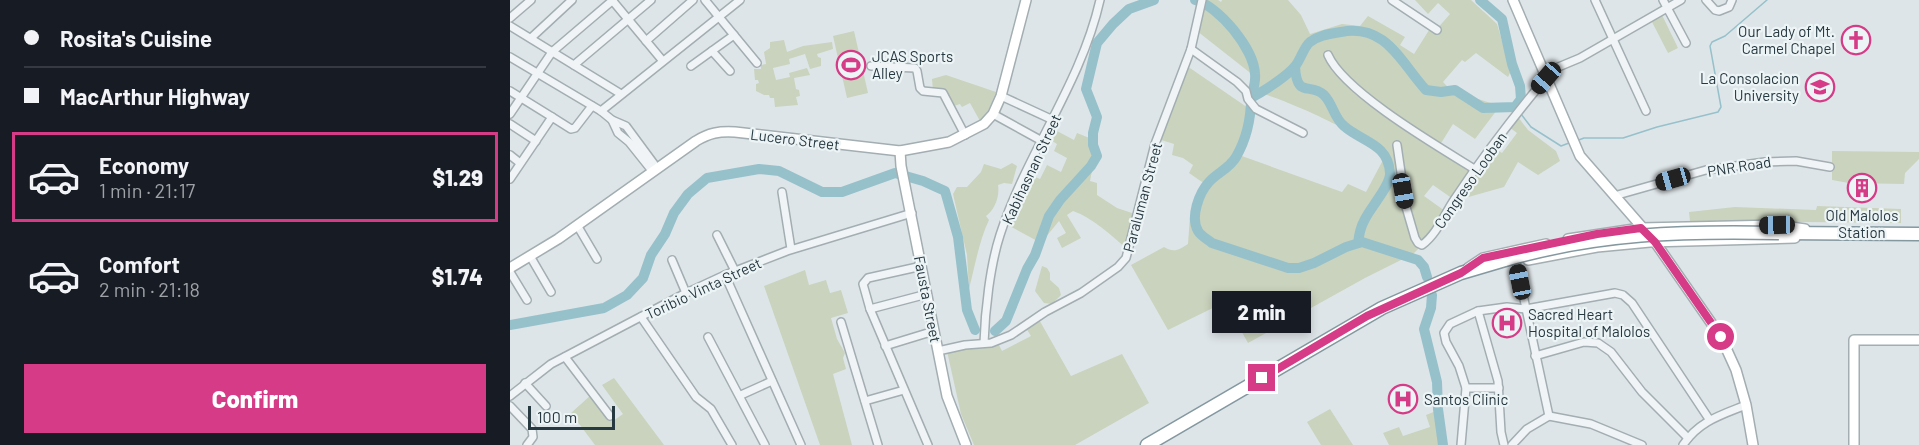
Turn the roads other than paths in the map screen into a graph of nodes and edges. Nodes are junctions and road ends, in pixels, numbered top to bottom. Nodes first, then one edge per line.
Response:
1 (531, 0) edge
2 (572, 0) edge
3 (612, 0) edge
4 (651, 0) edge
5 (693, 0) edge
6 (705, 0) edge
7 (740, 0) edge
8 (1026, 0) edge
9 (1100, 0) edge
10 (1202, 0) edge
11 (1392, 0) edge
12 (1513, 0) edge
13 (1595, 0) edge
14 (1681, 0) edge
15 (1706, 0) edge
16 (1732, 0) edge
17 (1665, 3) edge
18 (718, 17) junction
19 (510, 18) edge
20 (628, 20) junction
21 (510, 26) edge
22 (1437, 30) dead end
23 (734, 35) junction
24 (531, 38) junction
25 (1614, 38) junction
26 (646, 40) junction
27 (1686, 44) dead end
28 (1191, 49) junction
29 (712, 51) junction
30 (552, 52) junction
31 (1328, 55) dead end
32 (510, 57) edge
33 (662, 60) junction
34 (757, 63) dead end
35 (574, 65) junction
36 (691, 66) dead end
37 (871, 66) dead end
38 (730, 72) dead end
39 (538, 74) junction
40 (1545, 76) junction
41 (510, 91) edge
42 (621, 94) junction
43 (1001, 96) junction
44 (521, 98) junction
45 (592, 106) junction
46 (601, 111) junction
47 (1646, 111) dead end
48 (510, 114) edge
49 (993, 114) junction
50 (552, 117) junction
51 (1053, 120) junction
52 (510, 124) edge
53 (1303, 133) dead end
54 (965, 135) junction
55 (536, 141) junction
56 (1042, 141) junction
57 (1397, 145) dead end
58 (900, 151) junction
59 (510, 155) edge
60 (520, 163) junction
61 (1830, 167) dead end
62 (655, 170) junction
63 (1476, 170) junction
64 (510, 179) edge
65 (782, 192) dead end
66 (1614, 196) junction
67 (912, 213) junction
68 (577, 225) junction
69 (1641, 228) junction
70 (1834, 233) junction
71 (1919, 234) edge
72 (717, 235) dead end
73 (1655, 242) junction
74 (791, 249) junction
75 (530, 256) junction
76 (597, 260) dead end
77 (672, 260) dead end
78 (1510, 261) junction
79 (922, 266) junction
80 (510, 270) edge
81 (735, 271) junction
82 (1461, 273) junction
83 (725, 275) junction
84 (551, 292) dead end
85 (686, 293) junction
86 (927, 294) junction
87 (527, 300) dead end
88 (870, 309) junction
89 (1526, 309) junction
90 (1478, 311) junction
91 (641, 317) junction
92 (841, 322) dead end
93 (934, 331) junction
94 (708, 337) dead end
95 (1919, 340) edge
96 (984, 343) junction
97 (885, 346) junction
98 (938, 351) junction
99 (1535, 356) junction
100 (565, 357) junction
101 (772, 381) junction
102 (525, 383) junction
103 (1466, 388) junction
104 (1499, 388) junction
105 (904, 390) junction
106 (741, 395) junction
107 (510, 396) edge
108 (865, 401) junction
109 (1746, 405) junction
110 (510, 406) edge
111 (546, 406) dead end
112 (610, 416) dead end
113 (1549, 416) junction
114 (1709, 419) junction
115 (1688, 438) junction
116 (1150, 444) edge
117 (527, 445) edge
118 (732, 445) edge
119 (765, 445) edge
120 (801, 445) edge
121 (878, 445) edge
122 (928, 445) edge
123 (966, 445) edge
124 (1461, 445) edge
125 (1504, 445) edge
126 (1512, 445) edge
127 (1641, 445) edge
128 (1683, 445) edge
129 (1753, 445) edge
130 (1854, 445) edge

1 - 19 street
2 - 24 street
3 - 20 street
3 - 30 street
4 - 20 street
5 - 26 street
6 - 18 street
7 - 18 street
8 - 43 main road, Lucero Street
9 - 51 street, Kabihasnan Street
10 - 28 street, Paraluman Street
11 - 22 street
12 - 40 main road
13 - 25 street
14 - 17 street
15 - 16 street
17 - 25 street
17 - 27 street
18 - 23 street
18 - 33 street
20 - 26 street
20 - 35 street
21 - 24 street
23 - 29 street
23 - 34 street
24 - 30 street
25 - 40 street
25 - 47 street
26 - 33 street
28 - 53 street
28 - 96 street, Paraluman Street
29 - 36 street
29 - 38 street
30 - 35 street
30 - 39 street
31 - 63 street
32 - 39 street
33 - 42 street
35 - 42 street
37 - 54 street
39 - 44 street
39 - 45 street
40 - 63 street, Congreso Looban
40 - 66 main road
41 - 44 street
42 - 46 street
43 - 49 main road, Lucero Street
43 - 51 street
44 - 48 street
44 - 50 street
45 - 46 street
45 - 50 street
46 - 62 street
49 - 54 main road, Lucero Street
49 - 56 street
50 - 55 street
51 - 56 street, Kabihasnan Street
52 - 55 street
54 - 58 main road, Lucero Street
55 - 60 street
56 - 96 street, Kabihasnan Street
57 - 63 street, Congreso Looban
58 - 62 main road, Lucero Street
58 - 67 main road, Fausta Street
59 - 60 street
60 - 64 street
61 - 66 street, PNR Road
62 - 68 main road, Lucero Street
65 - 74 street
66 - 69 main road
67 - 74 street, Toribio Vinta Street
67 - 79 main road, Fausta Street
68 - 75 main road, Lucero Street
68 - 76 street
69 - 70 main road
69 - 73 main road
69 - 82 main road
70 - 71 highway
70 - 73 main road
70 - 78 highway, bridge
72 - 81 street
73 - 78 main road
73 - 109 main road
74 - 81 street, Toribio Vinta Street
75 - 80 main road, Lucero Street
75 - 84 street
77 - 85 street
78 - 82 highway
78 - 89 street
79 - 86 main road, Fausta Street
79 - 88 street
80 - 87 street
81 - 83 street, Toribio Vinta Street
82 - 116 highway
83 - 85 street, Toribio Vinta Street
83 - 101 street
85 - 91 street, Toribio Vinta Street
86 - 88 street
86 - 93 main road, Fausta Street
88 - 97 street
89 - 90 street
89 - 99 street
89 - 114 street
90 - 103 street
90 - 104 street
91 - 100 street, Toribio Vinta Street
91 - 118 street
92 - 108 street
93 - 97 street
93 - 98 main road, Fausta Street
94 - 106 street
95 - 130 main road
96 - 98 street, Paraluman Street
97 - 105 street
98 - 123 main road, Fausta Street
99 - 113 street
99 - 115 street
100 - 102 street, Toribio Vinta Street
100 - 112 street
101 - 106 street
101 - 120 street
102 - 107 street, Toribio Vinta Street
102 - 111 street
103 - 104 street
103 - 124 street
104 - 125 street
105 - 108 street
105 - 122 street
106 - 119 street
108 - 121 street
109 - 114 street
109 - 129 main road
110 - 117 street
113 - 126 street
113 - 127 street
114 - 115 street
115 - 128 street

